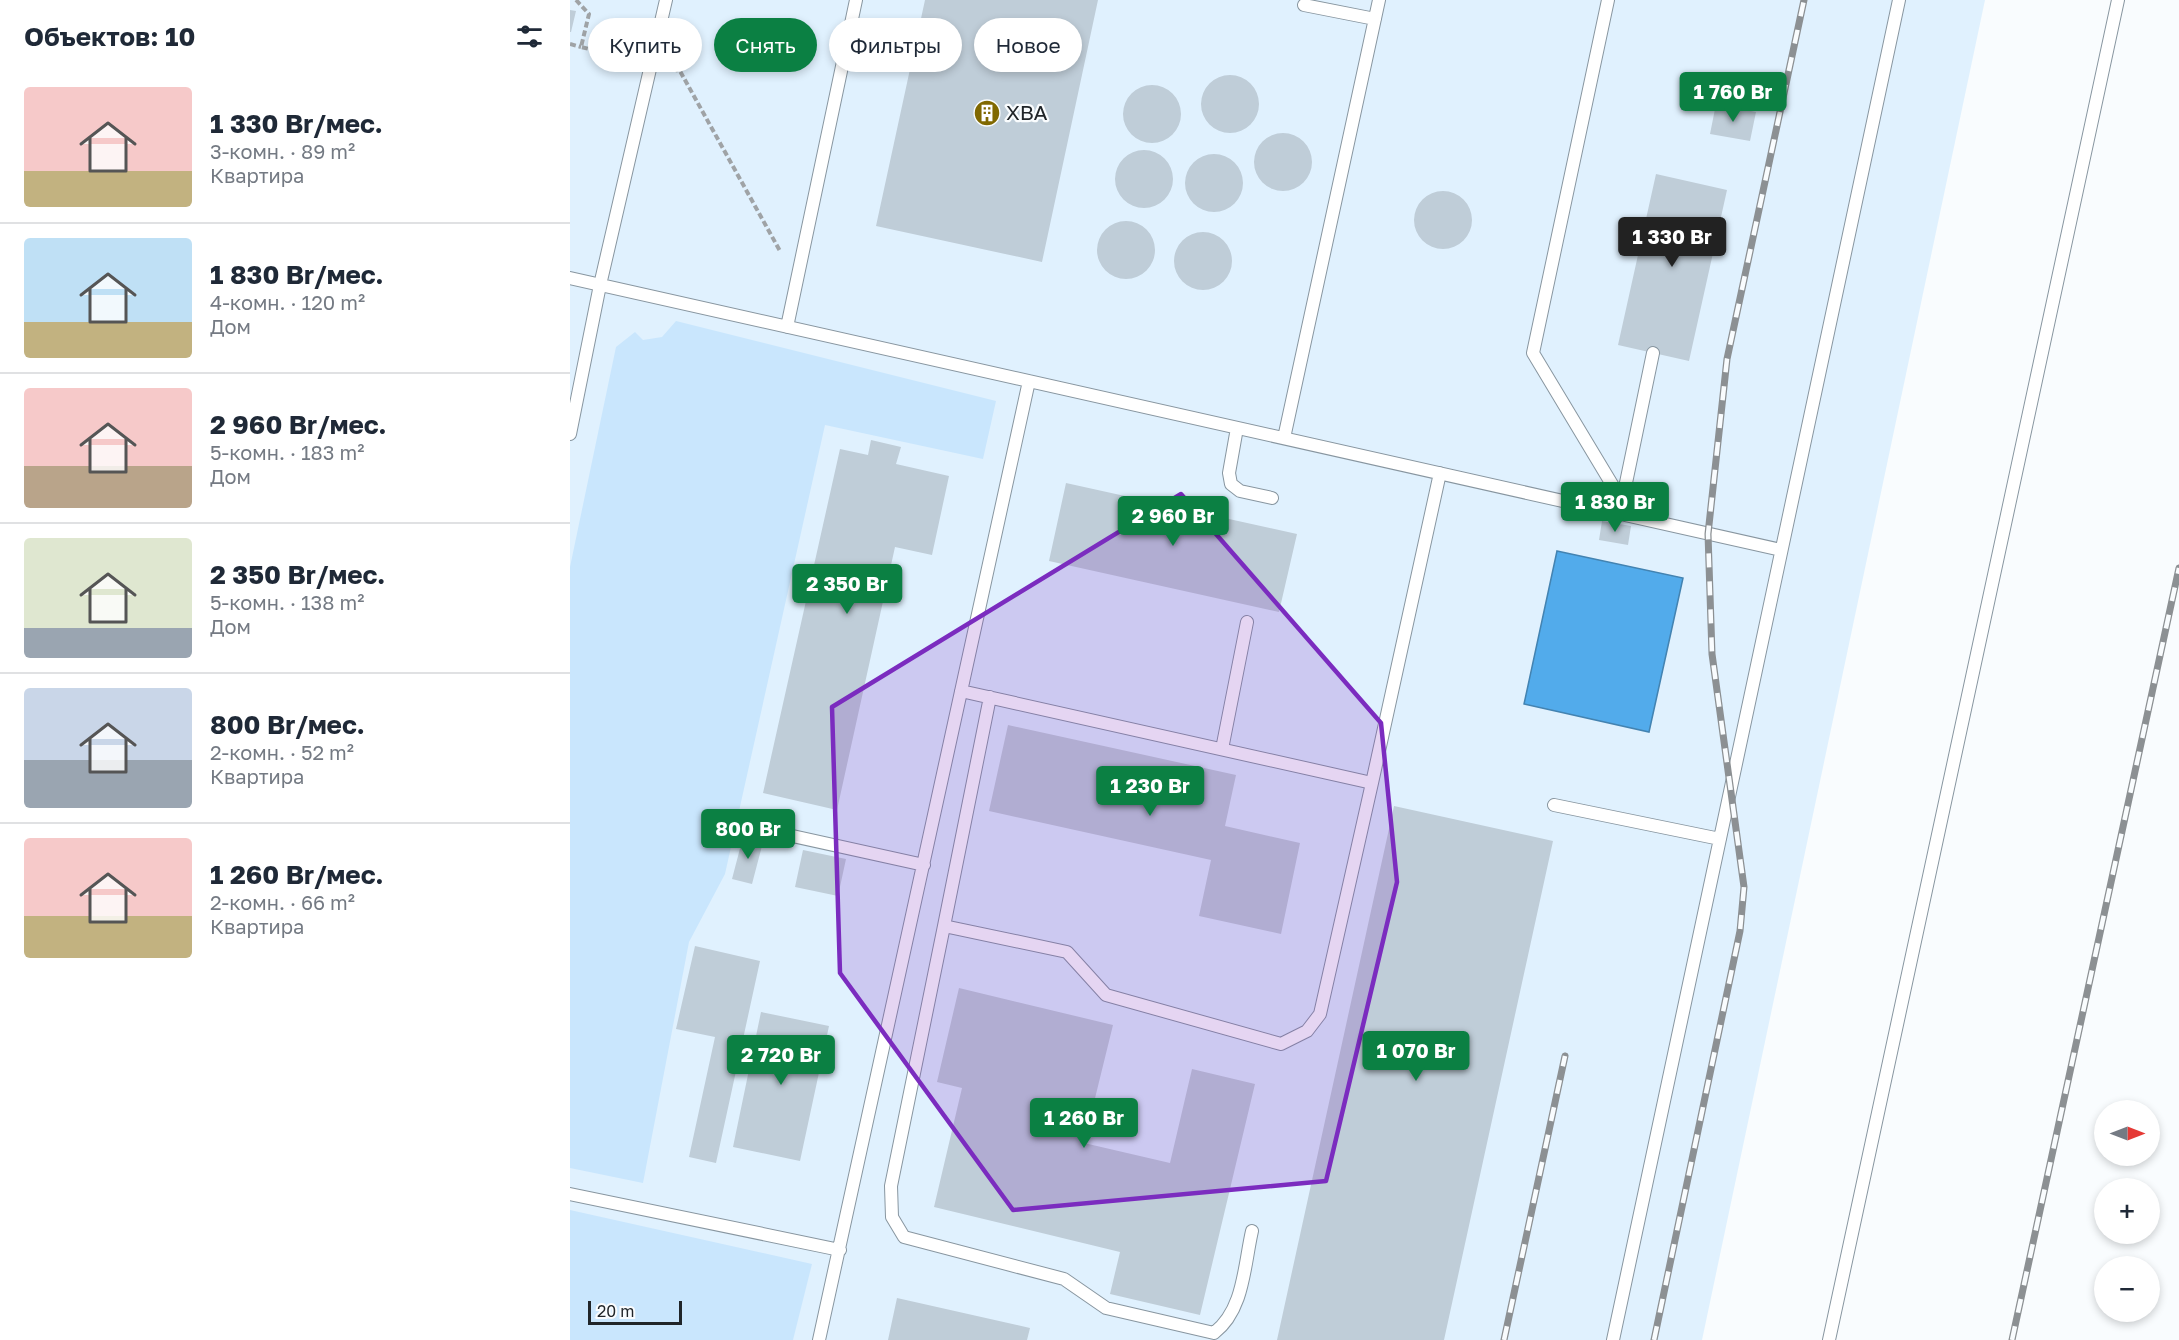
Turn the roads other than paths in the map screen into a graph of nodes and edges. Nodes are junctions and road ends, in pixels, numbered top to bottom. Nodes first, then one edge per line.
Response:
1 (666, 0) edge
2 (856, 0) edge
3 (1379, 0) edge
4 (1608, 0) edge
5 (1899, 0) edge
6 (2118, 0) edge
7 (1304, 5) dead end
8 (1375, 19) junction
9 (570, 278) edge
10 (600, 285) junction
11 (787, 327) junction
12 (1653, 352) dead end
13 (1029, 381) junction
14 (1237, 428) junction
15 (570, 434) edge
16 (1284, 438) junction
17 (1440, 473) junction
18 (1272, 498) dead end
19 (1622, 502) junction
20 (1630, 516) junction
21 (1781, 550) junction
22 (1247, 622) dead end
23 (961, 691) junction
24 (990, 698) junction
25 (1222, 749) junction
26 (1372, 783) junction
27 (1554, 805) dead end
28 (761, 829) dead end
29 (1720, 839) junction
30 (924, 865) junction
31 (944, 926) junction
32 (570, 1194) edge
33 (1252, 1231) dead end
34 (840, 1250) junction
35 (819, 1340) edge
36 (1613, 1340) edge
37 (1829, 1340) edge

1 - 10 lane
2 - 11 lane
3 - 8 lane
4 - 19 lane
5 - 21 lane
6 - 37 lane
7 - 8 lane
8 - 16 lane
9 - 10 lane
10 - 11 lane
10 - 15 lane
11 - 13 lane
12 - 19 lane
13 - 14 lane
13 - 23 lane
14 - 16 lane
14 - 18 lane
16 - 17 lane
17 - 20 lane
17 - 26 lane
19 - 20 lane
20 - 21 lane
21 - 29 lane
22 - 25 lane
23 - 24 lane
23 - 30 lane
24 - 25 lane
24 - 31 lane
25 - 26 lane
26 - 31 lane
27 - 29 lane
28 - 30 lane
29 - 36 lane
30 - 34 lane
31 - 33 lane
32 - 34 lane
34 - 35 lane

